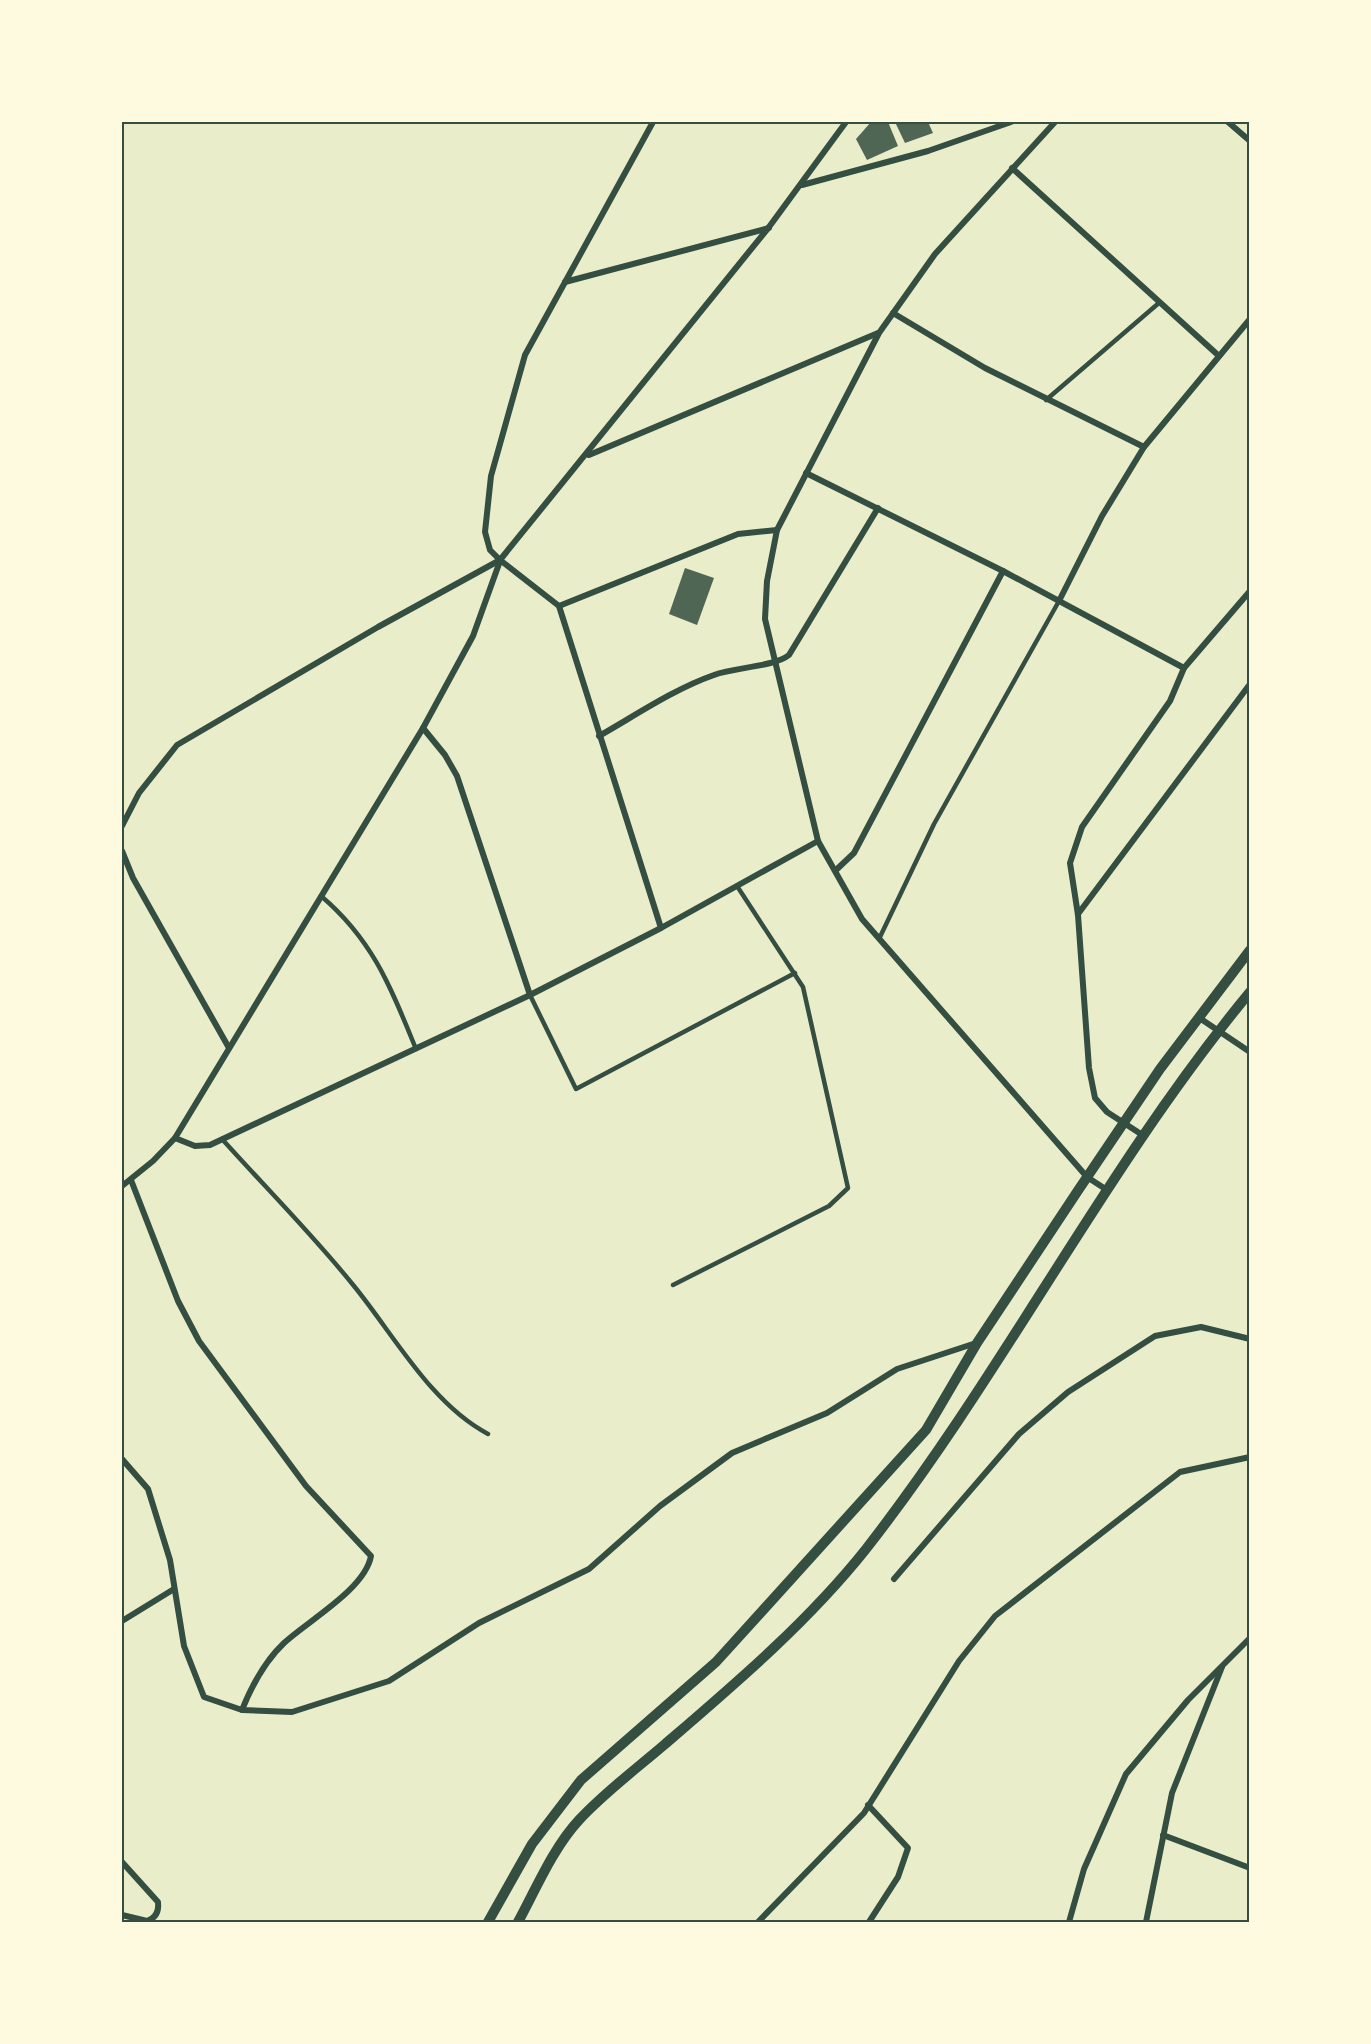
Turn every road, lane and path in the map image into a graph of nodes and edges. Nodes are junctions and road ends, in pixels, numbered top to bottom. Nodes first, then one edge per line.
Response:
1 (653, 122) edge
2 (846, 122) edge
3 (1011, 122) edge
4 (1055, 122) edge
5 (1228, 122) edge
6 (1250, 141) edge
7 (1012, 168) junction
8 (802, 185) junction
9 (769, 227) junction
10 (565, 282) junction
11 (1160, 302) junction
12 (893, 313) junction
13 (1250, 319) edge
14 (879, 333) junction
15 (1219, 356) junction
16 (1047, 400) junction
17 (1144, 447) junction
18 (586, 456) junction
19 (806, 473) junction
20 (878, 508) junction
21 (777, 530) junction
22 (500, 561) junction
23 (1003, 571) junction
24 (1250, 591) edge
25 (1059, 601) junction
26 (559, 606) junction
27 (776, 662) junction
28 (1184, 668) junction
29 (1250, 684) edge
30 (423, 728) junction
31 (599, 736) junction
32 (122, 826) edge
33 (818, 841) junction
34 (122, 851) edge
35 (836, 870) junction
36 (737, 886) junction
37 (321, 896) junction
38 (1078, 915) junction
39 (661, 928) junction
40 (879, 939) junction
41 (1250, 950) edge
42 (795, 974) junction
43 (1250, 992) edge
44 (530, 995) junction
45 (1198, 1017) junction
46 (1218, 1030) junction
47 (229, 1048) junction
48 (416, 1049) junction
49 (1250, 1052) edge
50 (1124, 1122) junction
51 (1145, 1136) junction
52 (175, 1138) junction
53 (222, 1140) junction
54 (1087, 1177) junction
55 (131, 1180) junction
56 (122, 1186) edge
57 (1107, 1190) junction
58 (674, 1285) dead end
59 (1250, 1340) edge
60 (977, 1343) junction
61 (488, 1434) dead end
62 (1250, 1457) edge
63 (122, 1459) edge
64 (894, 1579) dead end
65 (174, 1589) junction
66 (122, 1621) edge
67 (1248, 1642) edge
68 (1224, 1664) junction
69 (242, 1710) junction
70 (868, 1805) junction
71 (1163, 1835) junction
72 (122, 1862) edge
73 (1250, 1868) edge
74 (122, 1915) edge
75 (488, 1923) edge
76 (518, 1923) edge
77 (758, 1923) edge
78 (869, 1923) edge
79 (1069, 1923) edge
80 (1146, 1923) edge

1 - 10 street
2 - 8 street
3 - 8 street
4 - 7 street
5 - 6 street
7 - 11 street
7 - 12 street
8 - 9 street
9 - 10 street
9 - 18 street
10 - 22 street
11 - 15 street
11 - 16 lane
12 - 14 street
12 - 16 street
13 - 15 street
14 - 18 street
14 - 19 street
15 - 17 street
16 - 17 street
17 - 25 street
18 - 22 street
19 - 20 street
19 - 21 street
20 - 23 street
20 - 27 street
21 - 26 street
21 - 27 street
22 - 26 street
22 - 30 street
22 - 32 street
23 - 25 street
23 - 35 street
24 - 28 street
25 - 28 street
25 - 40 lane
26 - 31 street
27 - 31 street
27 - 33 street
28 - 38 street
29 - 38 street
30 - 37 street
30 - 44 street
31 - 39 street
33 - 35 street
33 - 36 street
34 - 47 street
35 - 40 street
36 - 39 street
36 - 42 lane
37 - 47 street
37 - 48 lane
38 - 50 street
39 - 44 street
40 - 54 street
41 - 45 street
42 - 44 lane
42 - 58 lane
43 - 46 street
44 - 48 street
45 - 46 street
45 - 50 street
46 - 49 street
46 - 51 street
47 - 52 street
48 - 53 street
50 - 51 street
50 - 54 street
51 - 57 street
52 - 53 street
52 - 55 street
53 - 61 lane
54 - 57 street
54 - 60 street
55 - 56 street
55 - 69 street
57 - 76 street
59 - 64 street
60 - 69 street
60 - 75 street
62 - 70 street
63 - 65 street
65 - 66 street
65 - 69 street
67 - 68 street
68 - 71 street
68 - 79 street
70 - 77 street
70 - 78 street
71 - 73 street
71 - 80 street
72 - 74 street

